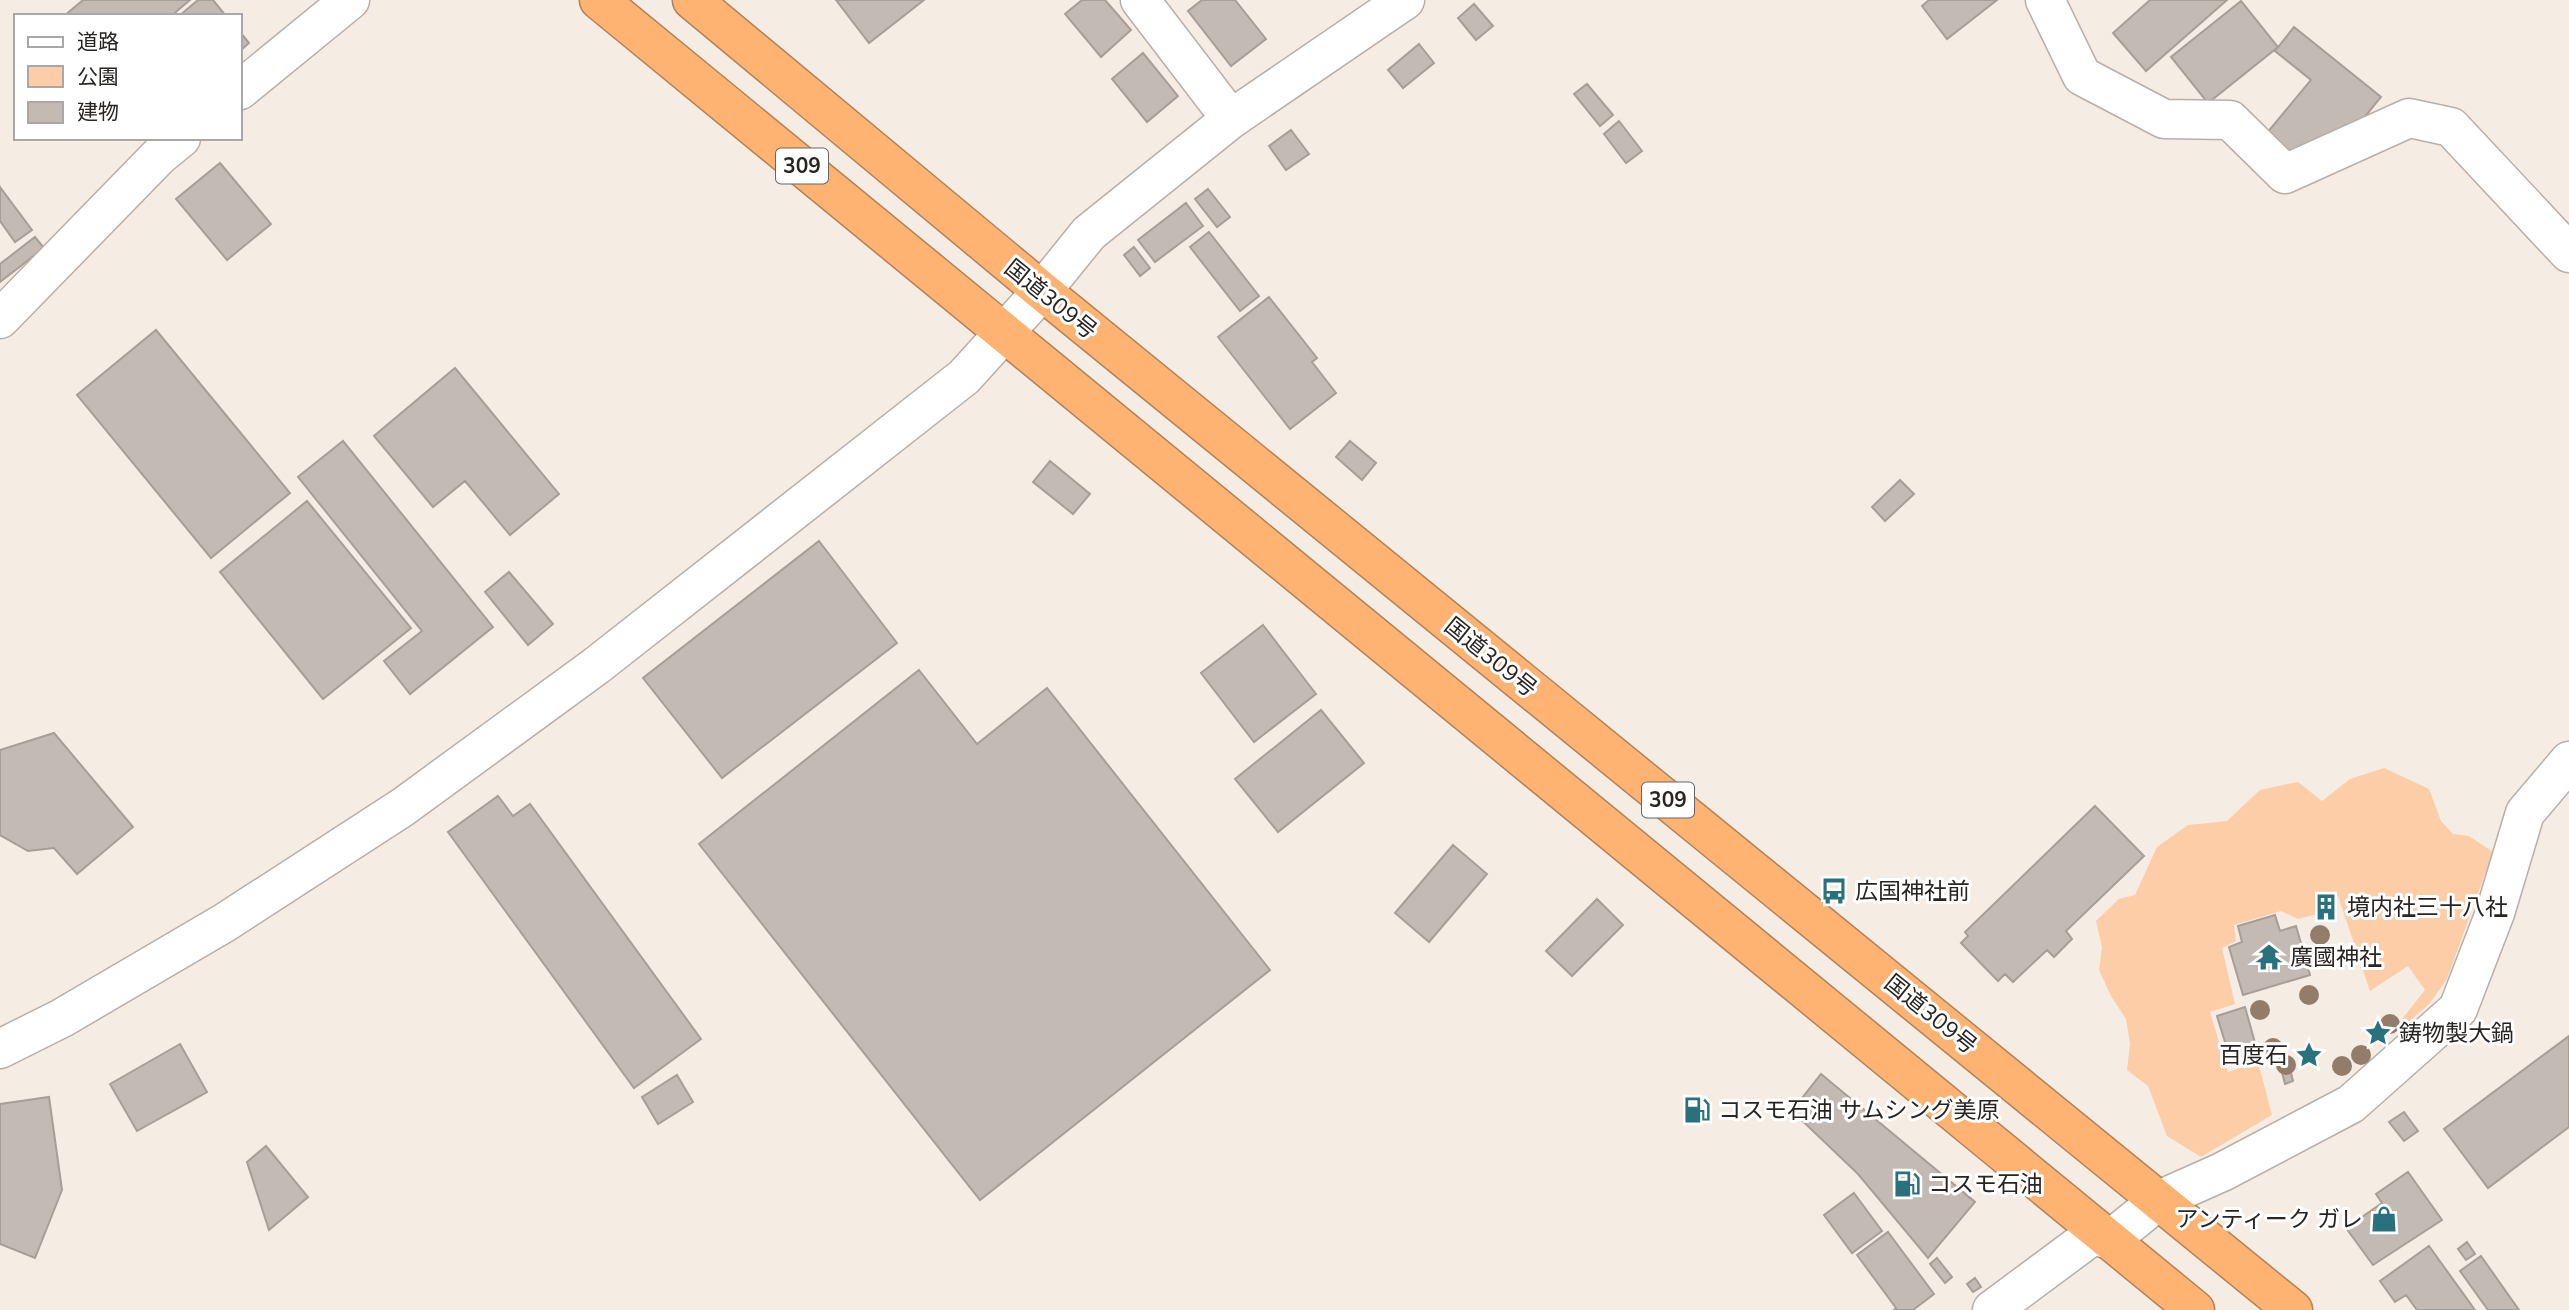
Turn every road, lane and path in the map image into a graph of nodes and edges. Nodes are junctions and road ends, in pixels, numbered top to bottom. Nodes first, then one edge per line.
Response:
1 (350, 0) edge
2 (599, 0) edge
3 (692, 0) edge
4 (1140, 0) edge
5 (1405, 0) edge
6 (2045, 0) edge
7 (242, 88) edge
8 (1231, 119) junction
9 (179, 140) edge
10 (2569, 253) edge
11 (1042, 291) junction
12 (0, 319) edge
13 (1004, 333) junction
14 (2569, 761) edge
15 (0, 1049) edge
16 (2159, 1200) junction
17 (2110, 1240) junction
18 (1992, 1310) edge
19 (2195, 1310) edge
20 (2293, 1310) edge

1 - 7 street
2 - 13 highway, 309
3 - 11 highway, 国道309号 / 309
4 - 8 street
5 - 8 street
6 - 10 street
8 - 11 street
9 - 12 street
11 - 13 street
11 - 16 highway, 国道309号 / 309
13 - 15 street
13 - 17 highway, 309
14 - 16 street
16 - 17 street
16 - 20 highway, 国道309号 / 309
17 - 18 street
17 - 19 highway, 309

